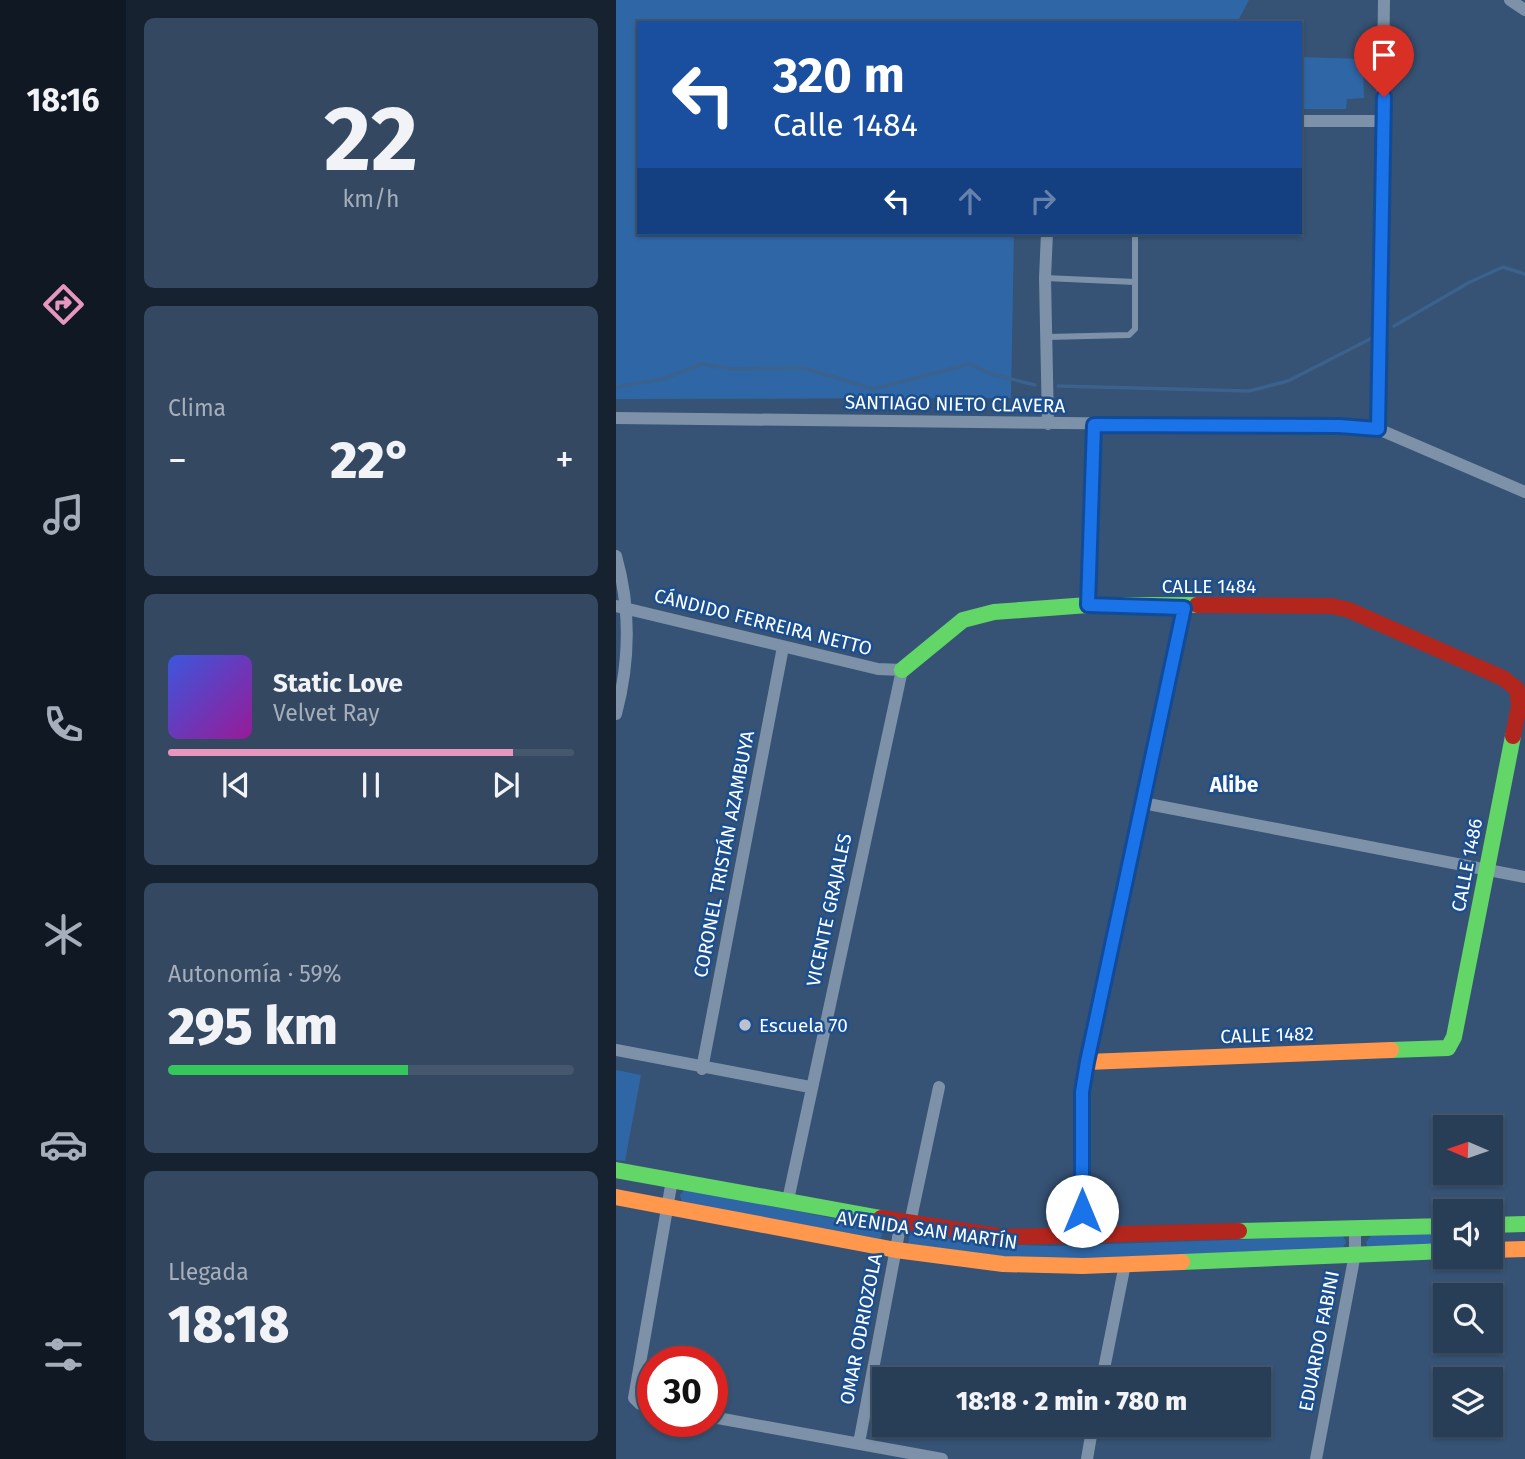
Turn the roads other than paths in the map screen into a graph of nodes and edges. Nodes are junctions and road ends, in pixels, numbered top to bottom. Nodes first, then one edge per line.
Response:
1 (1384, 0) edge
2 (1510, 0) edge
3 (1525, 10) edge
4 (1302, 121) edge
5 (1384, 121) junction
6 (1047, 235) edge
7 (1135, 235) edge
8 (1045, 278) junction
9 (1135, 282) junction
10 (1046, 337) junction
11 (616, 418) edge
12 (1048, 424) junction
13 (1094, 425) junction
14 (1378, 429) junction
15 (1525, 492) edge
16 (616, 556) edge
17 (1088, 605) junction
18 (622, 607) edge
19 (1184, 608) junction
20 (783, 647) junction
21 (902, 670) junction
22 (1517, 689) joint
23 (618, 699) edge
24 (616, 714) edge
25 (1143, 803) junction
26 (1488, 870) junction
27 (1525, 877) edge
28 (1448, 1048) joint
29 (616, 1050) edge
30 (1087, 1062) junction
31 (702, 1069) junction
32 (810, 1087) junction
33 (939, 1087) dead end
34 (616, 1170) edge
35 (672, 1180) junction
36 (616, 1197) edge
37 (788, 1200) junction
38 (667, 1207) junction
39 (906, 1223) junction
40 (1525, 1224) edge
41 (1503, 1225) edge
42 (1433, 1227) edge
43 (1355, 1230) junction
44 (1082, 1236) junction
45 (896, 1250) junction
46 (1503, 1250) edge
47 (1525, 1250) edge
48 (1433, 1251) edge
49 (1355, 1254) junction
50 (1125, 1264) junction
51 (643, 1346) edge
52 (1104, 1367) edge
53 (637, 1381) edge
54 (637, 1401) edge
55 (728, 1420) edge
56 (1091, 1437) edge
57 (859, 1443) junction
58 (942, 1459) edge
59 (1087, 1459) edge
60 (1316, 1459) edge

1 - 5 street
2 - 3 street
4 - 5 street
5 - 14 street
6 - 8 street
7 - 9 lane
8 - 9 lane
8 - 10 street
9 - 10 lane
10 - 12 street
11 - 12 street, SANTIAGO NIETO CLAVERA
12 - 13 street, SANTIAGO NIETO CLAVERA
13 - 14 street, SANTIAGO NIETO CLAVERA
13 - 17 street
14 - 15 street, SANTIAGO NIETO CLAVERA
16 - 18 street
17 - 19 street, CALLE 1484
17 - 21 street, CALLE 1484
18 - 20 street, CÁNDIDO FERREIRA NETTO
18 - 23 street
19 - 22 street, CALLE 1484
19 - 25 street
20 - 21 street, CÁNDIDO FERREIRA NETTO
20 - 31 street, CORONEL TRISTÁN AZAMBUYA
21 - 32 street, VICENTE GRAJALES
22 - 26 street, CALLE 1486
23 - 24 street
25 - 26 street
25 - 30 street
26 - 27 street
26 - 28 street, CALLE 1486
28 - 30 street, CALLE 1482
29 - 31 street
30 - 44 street
31 - 32 street
32 - 37 street, VICENTE GRAJALES
33 - 39 street, OMAR ODRIOZOLA
34 - 35 street, AVENIDA SAN MARTÍN
35 - 37 street, AVENIDA SAN MARTÍN
35 - 38 street
36 - 38 street, AVENIDA SAN MARTÍN
37 - 39 street, AVENIDA SAN MARTÍN
38 - 45 street, AVENIDA SAN MARTÍN
38 - 51 street
39 - 44 street, AVENIDA SAN MARTÍN
39 - 45 street, OMAR ODRIOZOLA
40 - 41 street
42 - 43 street, AVENIDA SAN MARTÍN
43 - 44 street, AVENIDA SAN MARTÍN
43 - 49 street, EDUARDO FABINI
45 - 50 street, AVENIDA SAN MARTÍN
45 - 57 street, OMAR ODRIOZOLA
46 - 47 street
48 - 49 street, AVENIDA SAN MARTÍN
49 - 50 street, AVENIDA SAN MARTÍN
49 - 60 street, EDUARDO FABINI
50 - 52 street
53 - 54 street
55 - 57 street
56 - 59 street
57 - 58 street

